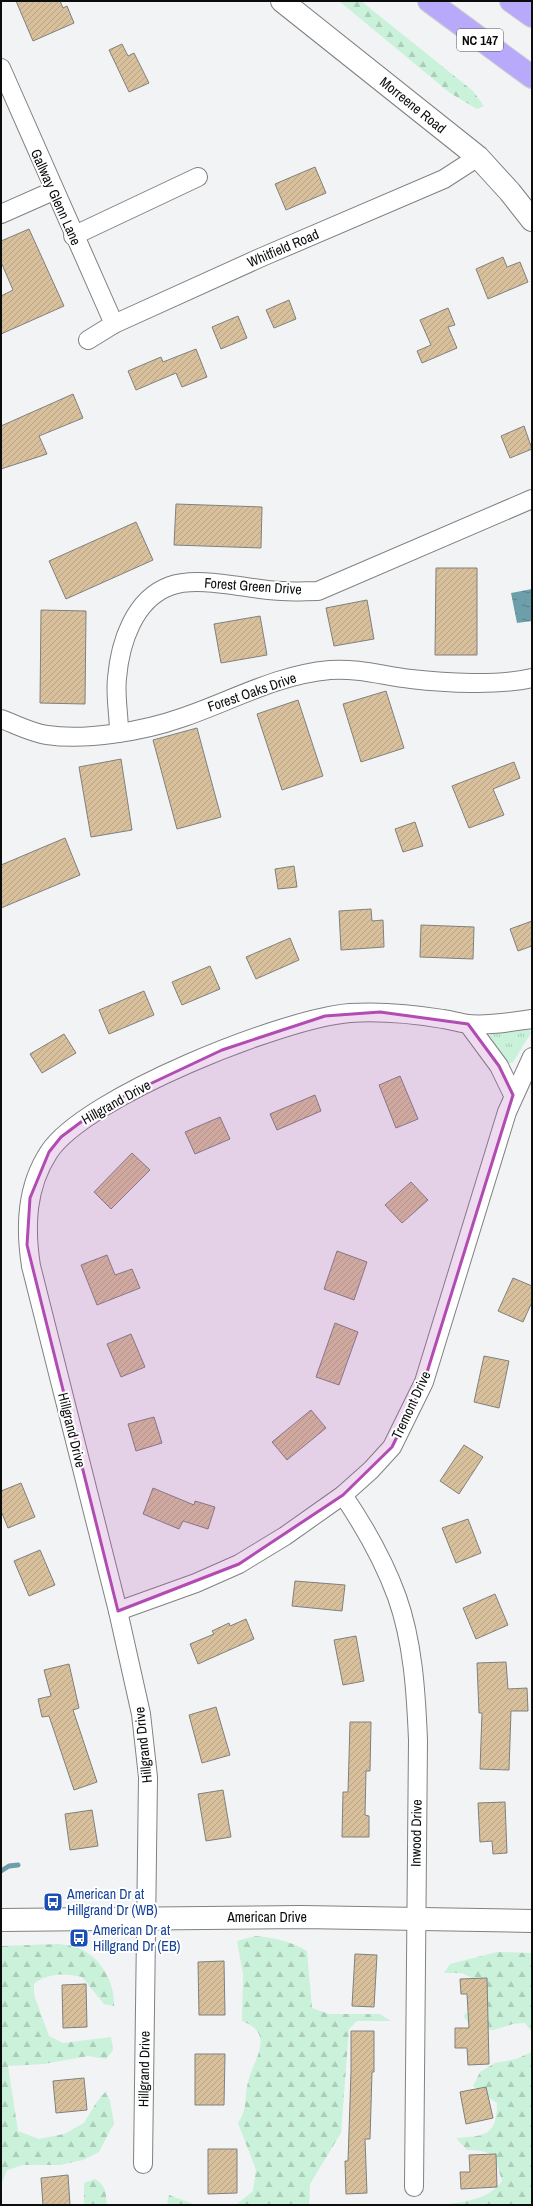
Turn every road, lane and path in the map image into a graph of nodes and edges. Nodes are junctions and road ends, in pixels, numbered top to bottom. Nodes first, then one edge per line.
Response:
1 (282, 1) edge
2 (429, 1) edge
3 (511, 1) edge
4 (532, 16) edge
5 (1, 68) edge
6 (532, 77) edge
7 (478, 157) junction
8 (198, 177) dead end
9 (53, 191) junction
10 (1, 214) edge
11 (532, 220) edge
12 (73, 236) junction
13 (114, 324) junction
14 (88, 340) dead end
15 (532, 499) edge
16 (532, 678) edge
17 (1, 719) edge
18 (118, 733) junction
19 (532, 1019) edge
20 (468, 1024) junction
21 (532, 1057) edge
22 (513, 1095) junction
23 (343, 1495) junction
24 (118, 1611) junction
25 (146, 1917) junction
26 (415, 1919) junction
27 (1, 1920) edge
28 (532, 1921) edge
29 (143, 2164) dead end
30 (414, 2187) dead end

1 - 7 street, Morreene Road
2 - 6 highway, NC 147
3 - 4 highway
5 - 9 street, Gallway Glenn Lane
7 - 11 street, Morreene Road
7 - 13 street, Whitfield Road
8 - 12 street
9 - 10 street
9 - 12 street, Gallway Glenn Lane
12 - 13 street, Gallway Glenn Lane
13 - 14 street, Whitfield Road
15 - 18 street, Forest Green Drive
16 - 18 street, Forest Oaks Drive
17 - 18 street, Forest Oaks Drive
19 - 20 street, Hillgrand Drive
20 - 22 street
20 - 24 street, Hillgrand Drive
21 - 22 street, Tremont Drive
22 - 23 street, Tremont Drive
23 - 24 street, Tremont Drive
23 - 26 street, Inwood Drive
24 - 25 street, Hillgrand Drive
25 - 26 street, American Drive
25 - 27 street, American Drive
25 - 29 street, Hillgrand Drive
26 - 28 street, American Drive
26 - 30 street, Inwood Drive

